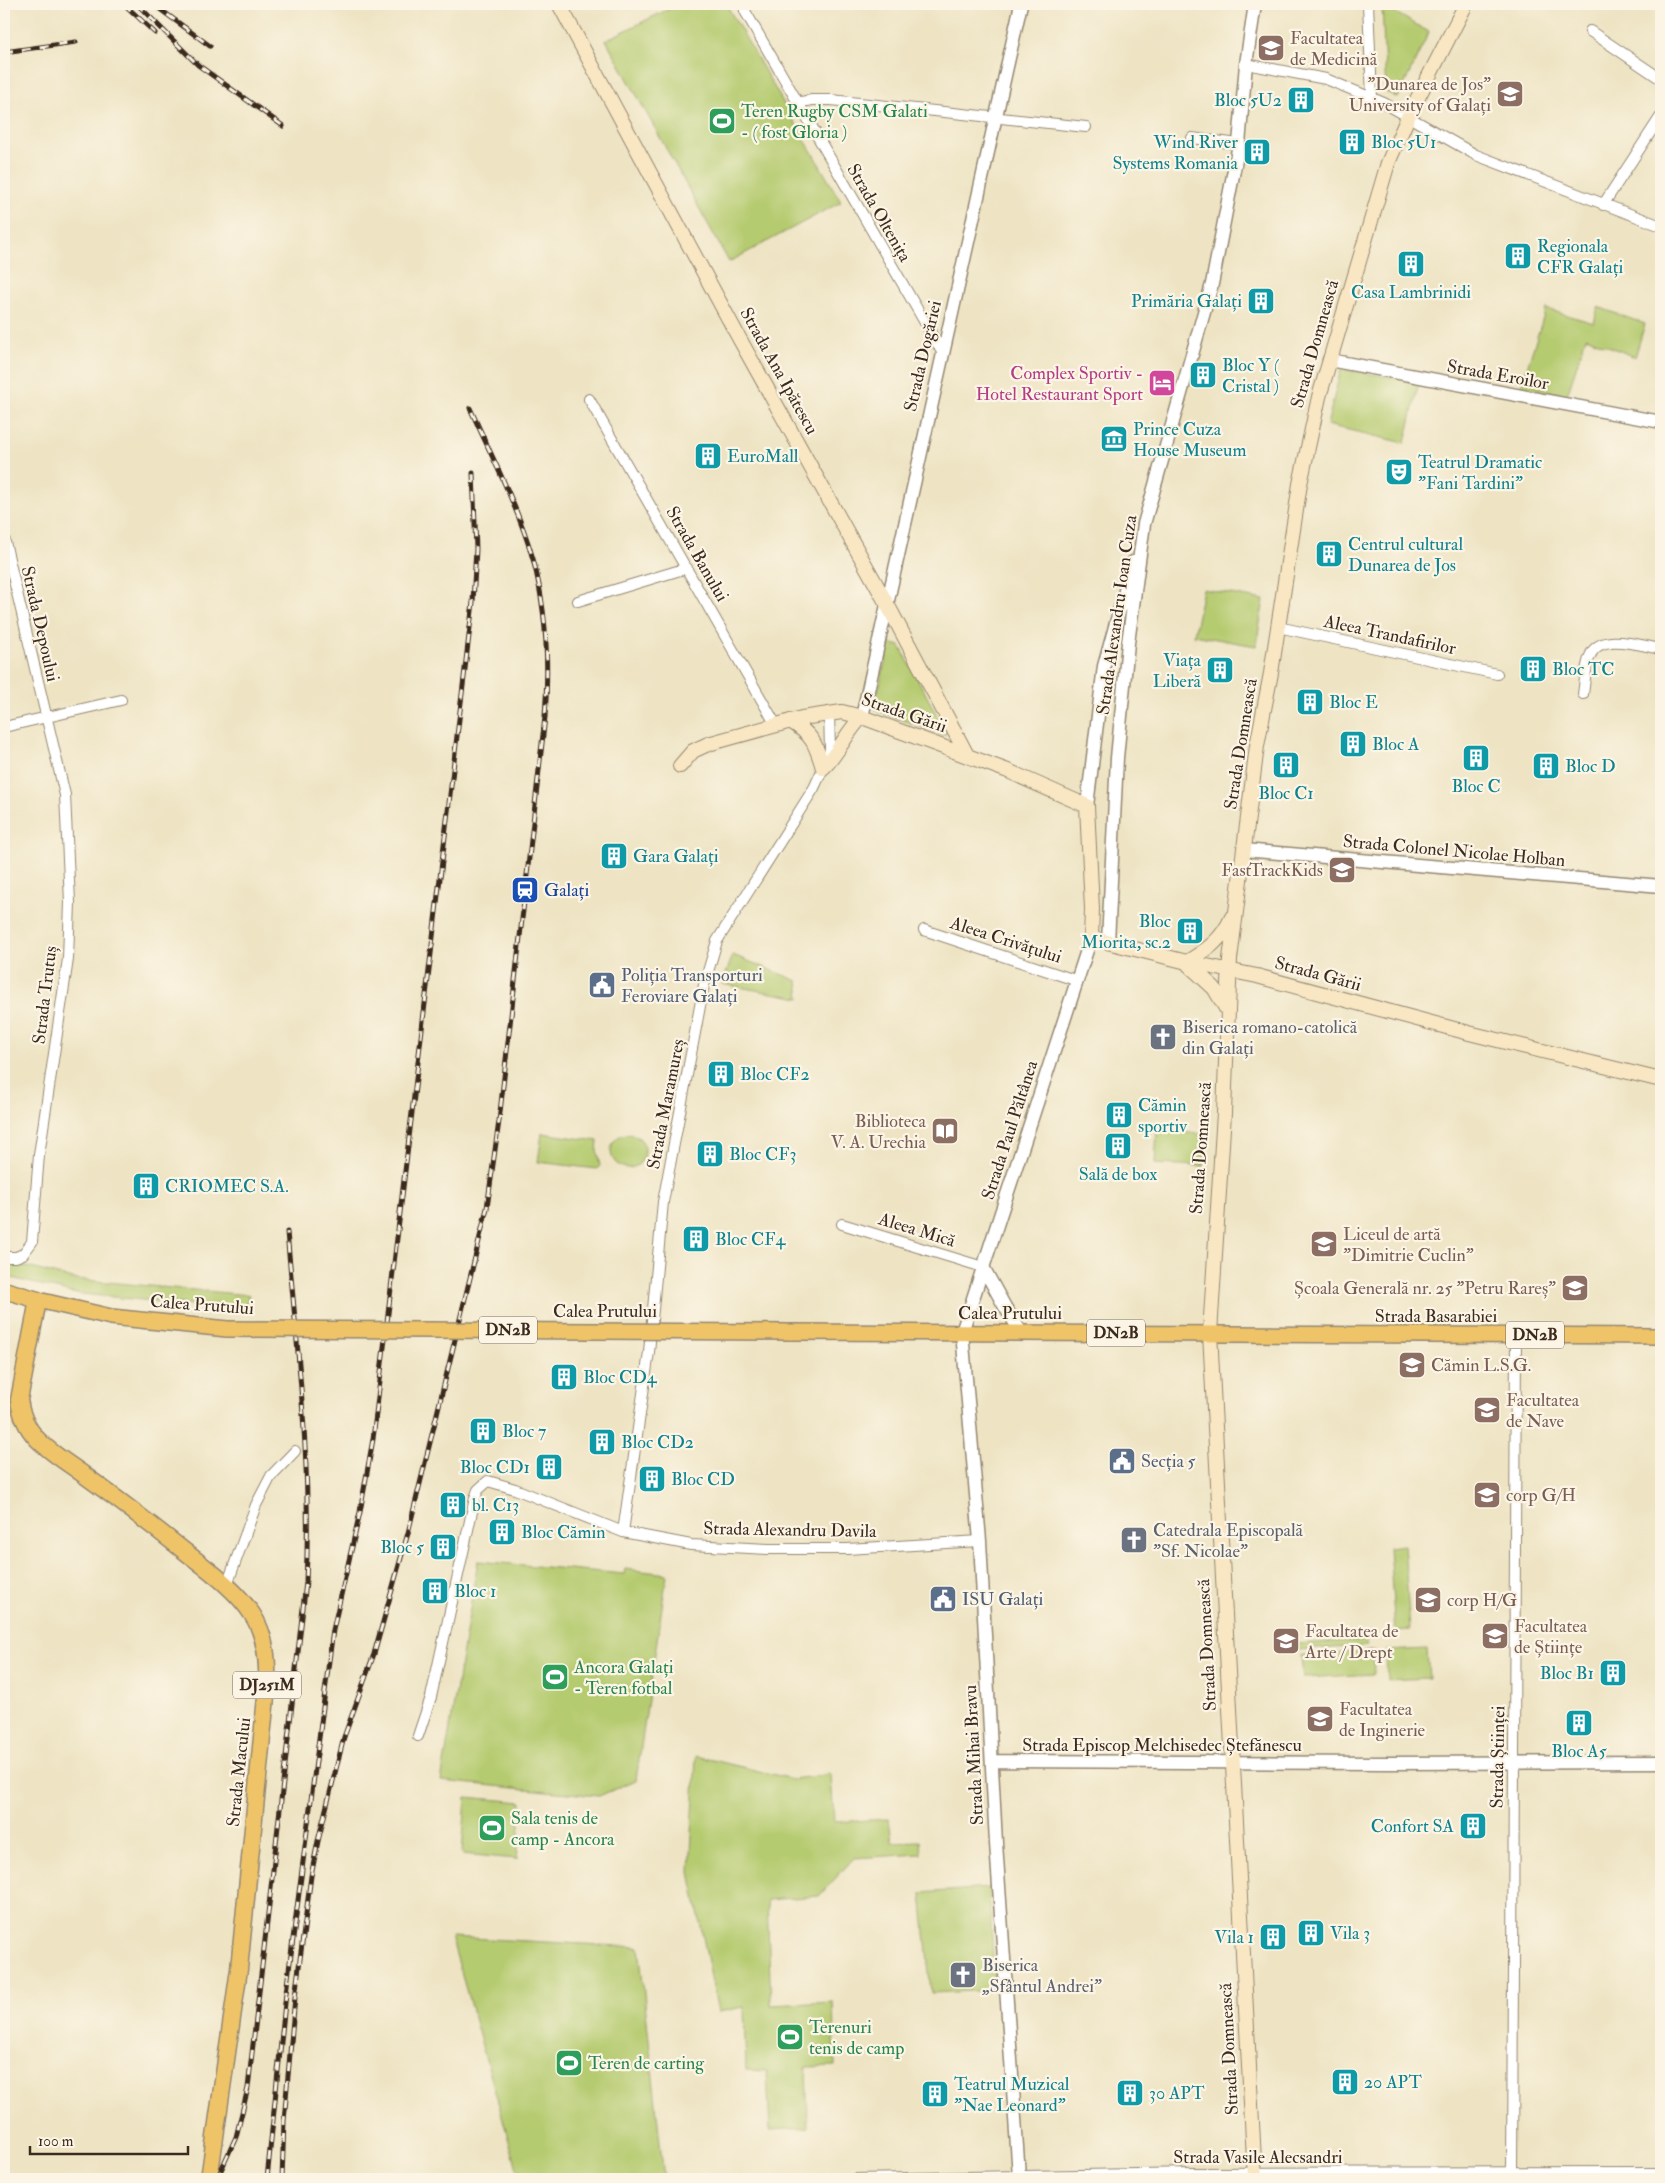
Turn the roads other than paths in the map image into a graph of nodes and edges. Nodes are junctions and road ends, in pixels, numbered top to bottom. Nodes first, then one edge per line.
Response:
1 (559, 4) edge
2 (1021, 4) edge
3 (1255, 4) edge
4 (1368, 4) edge
5 (1466, 4) edge
6 (744, 8) edge
7 (1590, 31) dead end
8 (1246, 64) junction
9 (1661, 79) edge
10 (1372, 97) junction
11 (796, 103) junction
12 (996, 116) junction
13 (1661, 116) edge
14 (1408, 117) junction
15 (1086, 127) dead end
16 (1192, 138) dead end
17 (1239, 144) junction
18 (1603, 205) junction
19 (1661, 226) edge
20 (942, 352) junction
21 (1329, 360) junction
22 (589, 399) dead end
23 (1661, 422) edge
24 (1144, 524) junction
25 (4, 538) edge
26 (687, 568) junction
27 (578, 602) dead end
28 (887, 604) junction
29 (1278, 627) junction
30 (1661, 649) edge
31 (1496, 674) dead end
32 (1583, 694) dead end
33 (121, 700) dead end
34 (829, 713) junction
35 (862, 717) junction
36 (45, 718) junction
37 (790, 721) junction
38 (776, 725) junction
39 (4, 728) edge
40 (967, 755) junction
41 (680, 766) dead end
42 (823, 768) junction
43 (1087, 806) junction
44 (1244, 850) junction
45 (1661, 886) edge
46 (1237, 905) junction
47 (924, 930) dead end
48 (1091, 938) junction
49 (1108, 942) junction
50 (1186, 962) junction
51 (1229, 970) junction
52 (1078, 981) junction
53 (1227, 1011) junction
54 (1661, 1080) edge
55 (842, 1224) dead end
56 (4, 1257) edge
57 (983, 1267) junction
58 (4, 1290) edge
59 (38, 1300) junction
60 (962, 1332) junction
61 (1022, 1332) junction
62 (1210, 1333) junction
63 (1516, 1335) junction
64 (1661, 1336) edge
65 (295, 1451) dead end
66 (623, 1532) junction
67 (980, 1541) junction
68 (226, 1585) junction
69 (418, 1736) dead end
70 (992, 1761) junction
71 (1661, 1762) edge
72 (1232, 1763) junction
73 (1514, 1763) junction
74 (1661, 2172) edge
75 (1019, 2176) junction
76 (1255, 2176) edge
77 (1512, 2177) edge
78 (209, 2179) edge
79 (855, 2179) edge

1 - 28 main road, Strada Ana Ipătescu
2 - 12 street, Strada Dogăriei
3 - 8 street, Strada Alexandru Ioan Cuza
4 - 10 street
5 - 14 main road, Strada Domnească
6 - 11 street, Strada Oltenița
7 - 9 street
8 - 10 street
8 - 17 street, Strada Alexandru Ioan Cuza
10 - 14 street
11 - 12 street
11 - 20 street, Strada Oltenița
12 - 15 street
12 - 20 street, Strada Dogăriei
13 - 18 street
14 - 18 street
14 - 21 main road, Strada Domnească
16 - 17 street
17 - 24 street, Strada Alexandru Ioan Cuza
18 - 19 street
20 - 28 street, Strada Dogăriei
21 - 23 street, Strada Eroilor
21 - 29 main road, Strada Domnească
22 - 26 street, Strada Banului
24 - 43 street
24 - 49 street, Strada Alexandru Ioan Cuza
25 - 36 street, Strada Depoului
26 - 27 street
26 - 38 street, Strada Banului
28 - 35 street, Strada Dogăriei
28 - 40 main road, Strada Ana Ipătescu
29 - 31 street, Aleea Trandafirilor
29 - 44 main road, Strada Domnească
30 - 32 street
33 - 36 street
34 - 35 main road, Strada Gării
34 - 37 main road, Strada Gării
34 - 42 street, Strada Maramureș
35 - 40 main road, Strada Gării
35 - 42 main road
36 - 39 street
36 - 56 street, Strada Trutuș
37 - 38 main road, Strada Gării
37 - 42 main road
38 - 41 main road, Strada Gării
40 - 43 main road, Strada Gării
42 - 66 street, Strada Maramureș
43 - 48 main road
44 - 45 street, Strada Colonel Nicolae Holban
44 - 46 main road, Strada Domnească
46 - 50 main road
46 - 51 main road, Strada Domnească
47 - 52 street, Aleea Crivățului
48 - 49 main road, Strada Gării
48 - 52 street, Strada Paul Păltânea
49 - 50 main road, Strada Gării
50 - 51 main road, Strada Gării
50 - 53 main road
51 - 53 main road, Strada Domnească
51 - 54 main road, Strada Gării
52 - 57 street, Strada Paul Păltânea
53 - 62 main road, Strada Domnească
55 - 57 street, Aleea Mică
57 - 60 street, Strada Paul Păltânea
57 - 61 street
58 - 59 highway, Calea Prutului / DN2B
59 - 60 main road, Calea Prutului / DN2B, bridge
59 - 68 highway, Strada Macului / DJ251M
60 - 61 main road, Calea Prutului / DN2B
60 - 67 street, Strada Mihai Bravu
61 - 62 main road, Calea Prutului / DN2B
62 - 63 main road, Strada Basarabiei / DN2B
62 - 72 main road, Strada Domnească
63 - 64 main road, Strada Basarabiei / DN2B
63 - 73 street, Strada Științei
65 - 68 street
66 - 67 street, Strada Alexandru Davila
66 - 69 street, Strada Alexandru Davila
67 - 70 street, Strada Mihai Bravu
68 - 78 highway, Strada Macului / DJ251M
70 - 72 street, Strada Episcop Melchisedec Ștefănescu
70 - 75 street, Strada Mihai Bravu
71 - 73 street, Strada Episcop Melchisedec Ștefănescu
72 - 73 street, Strada Episcop Melchisedec Ștefănescu
72 - 76 main road, Strada Domnească
73 - 77 street, Strada Științei
74 - 77 street, Strada Vasile Alecsandri
75 - 76 street, Strada Vasile Alecsandri
75 - 79 street, Strada Vasile Alecsandri
76 - 77 street, Strada Vasile Alecsandri

